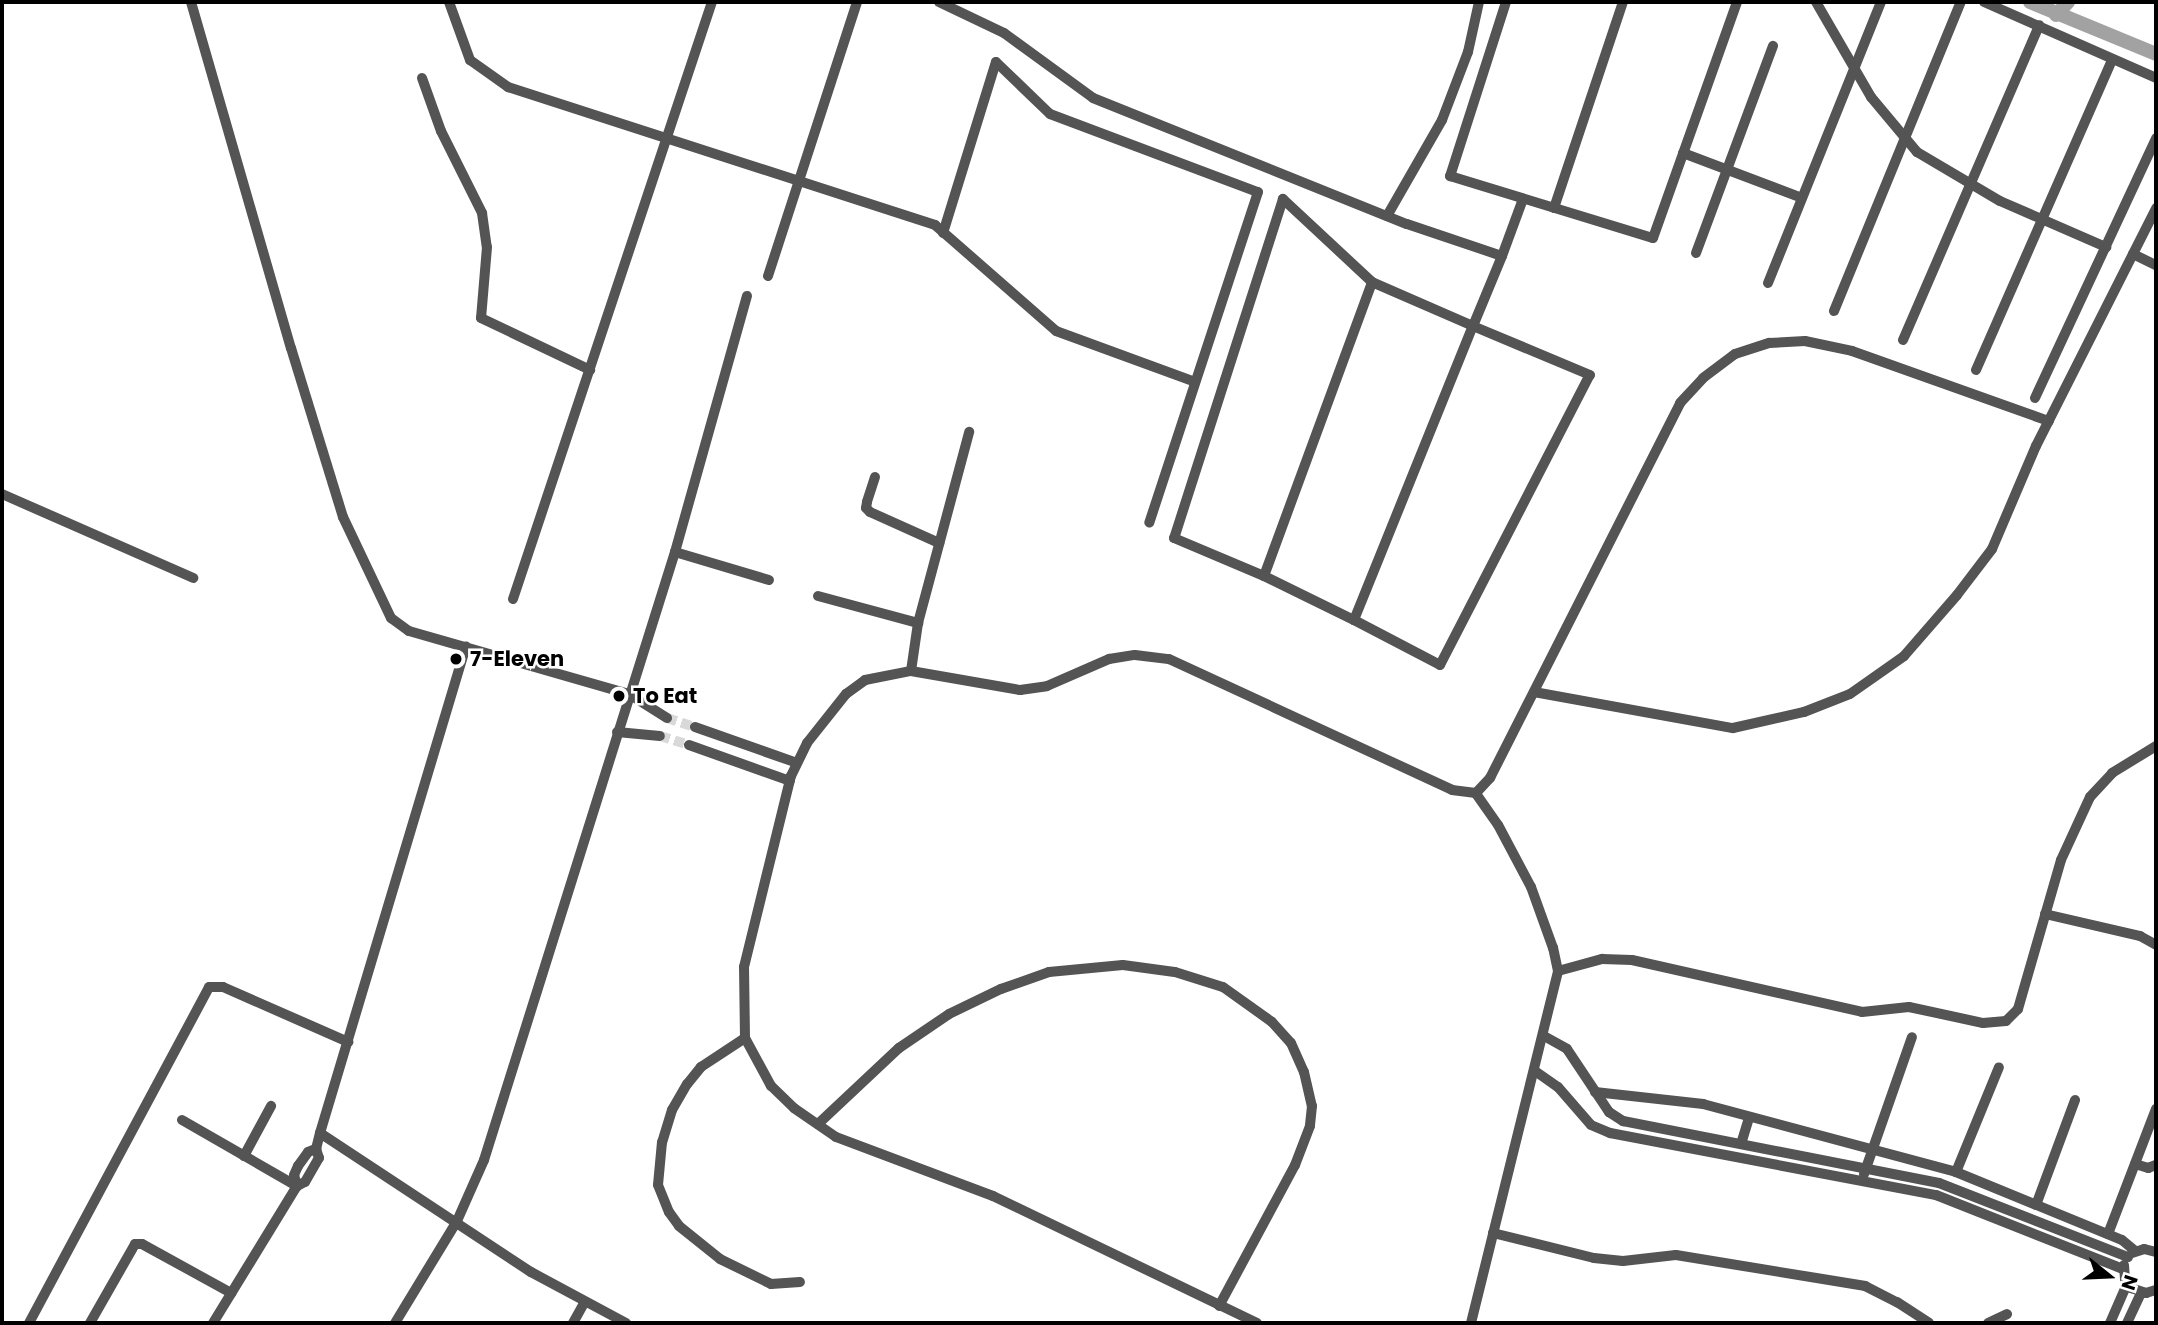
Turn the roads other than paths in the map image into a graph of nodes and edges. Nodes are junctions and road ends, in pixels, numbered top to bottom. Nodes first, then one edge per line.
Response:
1 (191, 2) edge
2 (449, 2) edge
3 (712, 2) edge
4 (857, 2) edge
5 (939, 2) edge
6 (1479, 2) edge
7 (1506, 2) edge
8 (1623, 2) edge
9 (1737, 2) edge
10 (1816, 2) edge
11 (1881, 2) edge
12 (1961, 2) edge
13 (1984, 2) edge
14 (2039, 25) junction
15 (1773, 46) dead end
16 (2112, 60) junction
17 (1855, 69) junction
18 (422, 78) dead end
19 (2156, 78) edge
20 (1904, 136) junction
21 (2156, 138) edge
22 (666, 139) junction
23 (1683, 153) junction
24 (1727, 170) junction
25 (797, 181) junction
26 (1970, 183) junction
27 (1802, 198) junction
28 (1523, 199) junction
29 (1554, 208) junction
30 (2156, 208) edge
31 (1387, 216) junction
32 (2043, 219) junction
33 (943, 233) junction
34 (2106, 247) junction
35 (1696, 253) dead end
36 (2133, 254) junction
37 (1502, 256) junction
38 (2156, 265) edge
39 (768, 276) dead end
40 (1372, 282) junction
41 (1768, 283) dead end
42 (747, 296) dead end
43 (1834, 311) dead end
44 (1473, 326) junction
45 (1903, 340) dead end
46 (590, 370) junction
47 (1976, 370) dead end
48 (1195, 382) junction
49 (2035, 398) dead end
50 (2049, 421) junction
51 (969, 432) dead end
52 (875, 477) dead end
53 (2, 494) edge
54 (1149, 523) dead end
55 (939, 543) junction
56 (675, 552) junction
57 (1264, 576) junction
58 (193, 579) dead end
59 (769, 580) dead end
60 (818, 596) dead end
61 (513, 599) dead end
62 (1354, 620) junction
63 (918, 623) junction
64 (466, 646) junction
65 (911, 671) junction
66 (1534, 692) junction
67 (629, 694) junction
68 (667, 718) tunnel mouth
69 (695, 727) tunnel mouth
70 (617, 732) junction
71 (660, 736) tunnel mouth
72 (689, 745) tunnel mouth
73 (2156, 746) edge
74 (797, 763) junction
75 (790, 781) junction
76 (1476, 793) junction
77 (2045, 914) junction
78 (2156, 945) edge
79 (1558, 971) junction
80 (1544, 1036) junction
81 (1912, 1037) dead end
82 (745, 1038) junction
83 (348, 1042) junction
84 (1999, 1067) dead end
85 (1535, 1071) junction
86 (1595, 1092) junction
87 (2074, 1100) dead end
88 (271, 1106) dead end
89 (2156, 1109) edge
90 (1749, 1117) junction
91 (182, 1120) dead end
92 (818, 1124) junction
93 (320, 1133) junction
94 (1741, 1144) junction
95 (316, 1149) junction
96 (1874, 1150) junction
97 (244, 1156) junction
98 (2135, 1164) junction
99 (2156, 1165) edge
100 (1866, 1168) junction
101 (1956, 1172) junction
102 (1863, 1181) junction
103 (297, 1186) junction
104 (2040, 1207) junction
105 (457, 1221) junction
106 (2040, 1223) junction
107 (1493, 1233) junction
108 (2036, 1234) junction
109 (2108, 1234) junction
110 (2156, 1252) edge
111 (2132, 1254) junction
112 (2123, 1269) junction
113 (800, 1282) dead end
114 (2127, 1284) junction
115 (2156, 1290) edge
116 (231, 1293) junction
117 (2141, 1293) junction
118 (584, 1303) junction
119 (1219, 1306) junction
120 (2007, 1314) dead end
121 (29, 1323) edge
122 (90, 1323) edge
123 (213, 1323) edge
124 (395, 1323) edge
125 (573, 1323) edge
126 (626, 1323) edge
127 (1257, 1323) edge
128 (1471, 1323) edge
129 (1929, 1323) edge
130 (1988, 1323) edge
131 (2110, 1323) edge
132 (2127, 1323) edge

1 - 64 street
2 - 22 street
3 - 22 street
4 - 25 street
5 - 31 street
6 - 31 street
7 - 28 street
8 - 29 street
9 - 23 street
10 - 17 street
11 - 17 street
12 - 20 street
13 - 14 street
14 - 16 street
14 - 26 street
15 - 24 street
16 - 19 street
16 - 32 street
17 - 20 street
17 - 27 street
18 - 46 street
20 - 26 street
20 - 43 street
21 - 34 street
22 - 25 street
22 - 46 street
23 - 24 street
23 - 29 street
24 - 27 street
24 - 35 street
25 - 33 street
25 - 39 street
26 - 32 street
26 - 45 street
27 - 41 street
28 - 29 street
28 - 37 street
30 - 36 street
31 - 37 street
32 - 34 street
32 - 47 street
33 - 48 street
33 - 48 street
34 - 49 street
36 - 38 street
36 - 50 street
37 - 44 street
40 - 44 street
40 - 57 street
40 - 57 street
42 - 56 street
44 - 62 street
44 - 62 street
46 - 61 street
48 - 54 street
50 - 66 street
50 - 66 street
51 - 55 street
52 - 55 street
53 - 58 street
55 - 63 street
56 - 59 street
56 - 67 street
57 - 62 street
60 - 63 street
63 - 65 street
64 - 67 street
64 - 83 street
65 - 74 street
65 - 76 street
66 - 76 street
67 - 68 street
67 - 70 street
69 - 74 street
70 - 71 street
70 - 105 street
72 - 75 street
73 - 77 street
74 - 75 street
75 - 82 street
76 - 79 street
77 - 78 street
77 - 79 street
79 - 80 street
80 - 85 street
80 - 86 street
81 - 96 street
82 - 92 street
82 - 113 street
83 - 93 street
83 - 121 street
84 - 101 street
85 - 102 street
85 - 107 street
86 - 90 street
86 - 94 street
87 - 104 street
88 - 97 street
89 - 98 street
90 - 94 street
90 - 96 street
91 - 97 street
92 - 119 street
92 - 119 street
93 - 95 street
93 - 105 street
94 - 100 street
95 - 103 street
95 - 103 street
96 - 100 street
96 - 101 street
97 - 103 street
98 - 99 street
98 - 109 street
100 - 102 street
100 - 106 street
101 - 104 street
102 - 108 street
103 - 116 street
104 - 106 street
104 - 109 street
105 - 118 street
105 - 124 street
106 - 108 street
106 - 111 street
107 - 128 street
107 - 129 street
108 - 112 street
109 - 111 street
110 - 111 street
111 - 112 street
112 - 114 street
114 - 117 street
114 - 131 street
115 - 117 street
116 - 122 street
116 - 123 street
117 - 132 street
118 - 125 street
118 - 126 street
119 - 127 street
120 - 130 street

